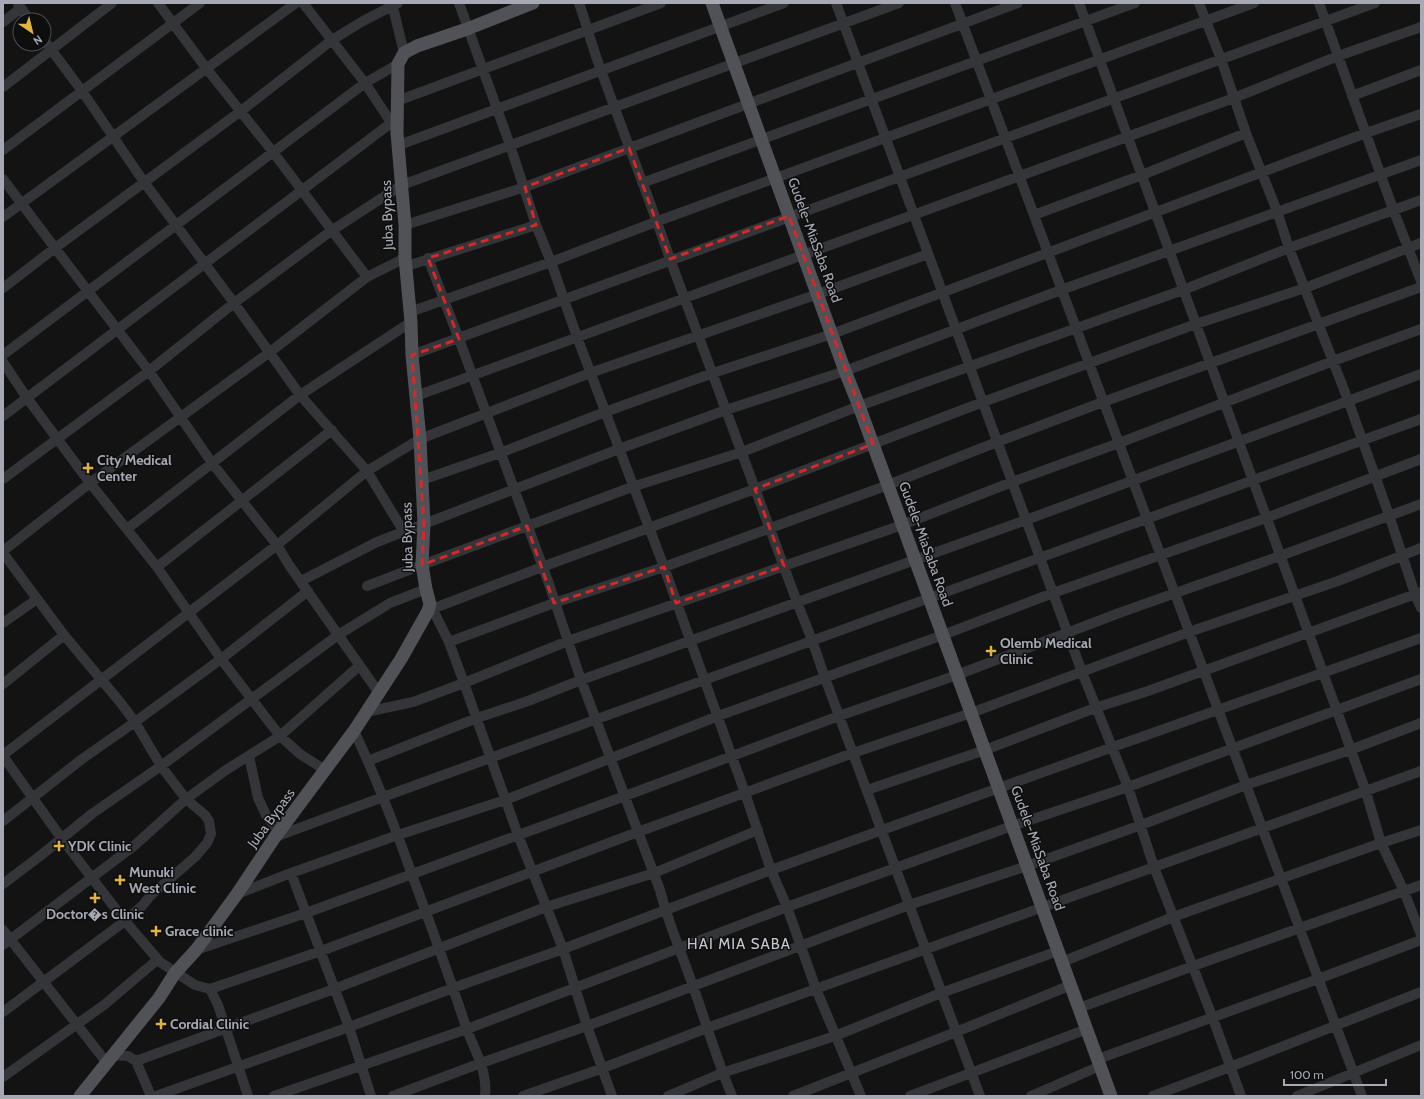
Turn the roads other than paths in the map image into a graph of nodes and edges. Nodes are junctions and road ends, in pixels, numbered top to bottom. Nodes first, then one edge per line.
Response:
1 (112, 3) edge
2 (158, 3) edge
3 (200, 3) edge
4 (296, 3) edge
5 (303, 3) edge
6 (459, 3) edge
7 (533, 3) edge
8 (579, 3) edge
9 (661, 3) edge
10 (712, 3) edge
11 (784, 3) edge
12 (836, 3) edge
13 (899, 3) edge
14 (955, 3) edge
15 (1018, 3) edge
16 (1079, 3) edge
17 (1135, 3) edge
18 (1199, 3) edge
19 (1254, 3) edge
20 (1319, 3) edge
21 (1375, 3) edge
22 (394, 4) edge
23 (19, 6) edge
24 (1086, 21) junction
25 (1206, 21) junction
26 (1326, 21) junction
27 (3, 22) edge
28 (844, 23) junction
29 (173, 24) junction
30 (962, 24) junction
31 (720, 26) junction
32 (1421, 27) edge
33 (468, 29) junction
34 (589, 29) junction
35 (332, 40) junction
36 (52, 49) edge
37 (52, 51) edge
38 (48, 52) edge
39 (1338, 56) junction
40 (401, 58) junction
41 (1100, 59) junction
42 (1221, 59) junction
43 (976, 61) junction
44 (858, 62) junction
45 (734, 64) junction
46 (206, 68) junction
47 (482, 69) junction
48 (601, 70) junction
49 (1421, 70) edge
50 (365, 84) junction
51 (3, 87) edge
52 (82, 91) junction
53 (1352, 96) junction
54 (1114, 98) junction
55 (1234, 98) junction
56 (872, 99) junction
57 (990, 99) junction
58 (397, 101) junction
59 (748, 103) junction
60 (614, 107) junction
61 (497, 108) junction
62 (241, 111) junction
63 (1421, 114) edge
64 (396, 133) junction
65 (1246, 134) junction
66 (1366, 134) junction
67 (113, 136) junction
68 (1128, 137) junction
69 (886, 138) junction
70 (1005, 138) junction
71 (762, 140) junction
72 (510, 146) junction
73 (629, 148) junction
74 (3, 150) edge
75 (273, 152) junction
76 (1421, 160) edge
77 (1262, 173) junction
78 (1381, 174) junction
79 (1142, 175) junction
80 (900, 176) junction
81 (1019, 176) junction
82 (776, 178) junction
83 (3, 179) edge
84 (144, 182) junction
85 (642, 183) junction
86 (402, 185) junction
87 (525, 187) junction
88 (301, 191) junction
89 (1421, 200) edge
90 (21, 204) junction
91 (1393, 209) junction
92 (1277, 211) junction
93 (1155, 213) junction
94 (914, 214) junction
95 (1034, 215) junction
96 (790, 216) junction
97 (3, 217) edge
98 (658, 221) junction
99 (176, 225) junction
100 (405, 225) junction
101 (536, 225) junction
102 (331, 231) junction
103 (1421, 243) edge
104 (1409, 247) junction
105 (55, 248) junction
106 (1289, 248) junction
107 (1169, 251) junction
108 (1048, 253) junction
109 (928, 254) junction
110 (804, 255) junction
111 (428, 258) junction
112 (670, 260) junction
113 (406, 262) junction
114 (551, 262) junction
115 (205, 263) junction
116 (367, 278) junction
117 (1421, 281) edge
118 (1421, 287) edge
119 (3, 288) edge
120 (1305, 288) junction
121 (1061, 290) junction
122 (1183, 290) junction
123 (88, 291) junction
124 (943, 293) junction
125 (818, 294) junction
126 (685, 298) junction
127 (564, 299) junction
128 (444, 300) junction
129 (234, 303) junction
130 (411, 317) junction
131 (1196, 324) junction
132 (1319, 324) junction
133 (1075, 327) junction
134 (118, 329) junction
135 (956, 329) junction
136 (1421, 329) edge
137 (832, 334) junction
138 (698, 336) junction
139 (577, 337) junction
140 (459, 339) junction
141 (270, 352) junction
142 (3, 355) edge
143 (412, 355) junction
144 (1333, 361) junction
145 (3, 362) edge
146 (1089, 363) junction
147 (1210, 364) junction
148 (970, 366) junction
149 (845, 370) junction
150 (150, 371) junction
151 (590, 373) junction
152 (713, 373) junction
153 (1421, 374) edge
154 (472, 375) junction
155 (300, 395) junction
156 (416, 396) junction
157 (27, 398) junction
158 (1348, 400) junction
159 (983, 402) junction
160 (1103, 402) junction
161 (1224, 403) junction
162 (859, 406) junction
163 (726, 410) junction
164 (605, 412) junction
165 (486, 414) junction
166 (3, 416) edge
167 (182, 417) junction
168 (1421, 419) edge
169 (332, 430) junction
170 (57, 439) junction
171 (420, 439) junction
172 (1362, 440) junction
173 (1238, 441) junction
174 (997, 442) junction
175 (1119, 443) junction
176 (873, 444) junction
177 (619, 449) junction
178 (742, 452) junction
179 (500, 453) junction
180 (1421, 459) edge
181 (212, 463) junction
182 (367, 471) junction
183 (1375, 478) junction
184 (3, 479) edge
185 (422, 480) junction
186 (1132, 480) junction
187 (1252, 480) junction
188 (1012, 482) junction
189 (90, 483) junction
190 (888, 485) junction
191 (632, 487) junction
192 (755, 489) junction
193 (514, 490) junction
194 (242, 500) junction
195 (1421, 504) edge
196 (1389, 515) junction
197 (1147, 518) junction
198 (1266, 518) junction
199 (1026, 520) junction
200 (424, 524) junction
201 (902, 525) junction
202 (527, 526) junction
203 (649, 528) junction
204 (770, 528) junction
205 (127, 529) junction
206 (404, 532) junction
207 (277, 545) junction
208 (1421, 548) edge
209 (3, 552) edge
210 (1160, 555) junction
211 (1402, 555) junction
212 (1280, 556) junction
213 (1040, 557) junction
214 (915, 560) junction
215 (422, 565) junction
216 (784, 566) junction
217 (157, 567) junction
218 (542, 567) junction
219 (664, 567) junction
220 (301, 580) junction
221 (367, 586) dead end
222 (426, 589) junction
223 (308, 591) junction
224 (1053, 593) junction
225 (1174, 593) junction
226 (1418, 593) edge
227 (1294, 595) junction
228 (929, 598) junction
229 (37, 599) junction
230 (797, 602) junction
231 (554, 603) junction
232 (676, 603) junction
233 (431, 607) junction
234 (1421, 608) edge
235 (188, 613) junction
236 (3, 622) edge
237 (1189, 632) junction
238 (1068, 633) junction
239 (1308, 634) junction
240 (64, 635) junction
241 (338, 635) junction
242 (943, 635) junction
243 (1421, 638) edge
244 (812, 640) junction
245 (568, 641) junction
246 (449, 642) junction
247 (690, 642) junction
248 (221, 659) junction
249 (360, 666) junction
250 (1203, 670) junction
251 (1082, 672) junction
252 (1322, 673) junction
253 (957, 674) junction
254 (825, 678) junction
255 (1421, 679) edge
256 (100, 680) junction
257 (581, 680) junction
258 (704, 680) junction
259 (464, 683) junction
260 (3, 684) edge
261 (379, 693) junction
262 (251, 699) junction
263 (1095, 708) junction
264 (1218, 710) junction
265 (1336, 711) junction
266 (366, 712) junction
267 (971, 713) junction
268 (718, 716) junction
269 (839, 716) junction
270 (477, 718) junction
271 (596, 719) junction
272 (135, 722) junction
273 (1421, 723) edge
274 (354, 731) junction
275 (280, 736) junction
276 (1112, 747) junction
277 (1232, 748) junction
278 (985, 750) junction
279 (1350, 750) junction
280 (853, 753) junction
281 (3, 755) edge
282 (249, 756) junction
283 (731, 756) junction
284 (490, 758) junction
285 (610, 758) junction
286 (368, 761) junction
287 (161, 766) junction
288 (325, 770) junction
289 (1421, 772) edge
290 (1246, 785) junction
291 (1128, 787) junction
292 (999, 788) junction
293 (867, 790) junction
294 (1366, 792) junction
295 (745, 793) junction
296 (625, 796) junction
297 (383, 797) junction
298 (32, 798) junction
299 (186, 799) junction
300 (506, 800) junction
301 (3, 821) edge
302 (1141, 825) junction
303 (1012, 826) junction
304 (1262, 828) junction
305 (758, 830) junction
306 (1421, 830) edge
307 (881, 831) junction
308 (638, 832) junction
309 (277, 835) junction
310 (398, 835) junction
311 (518, 835) junction
312 (62, 839) junction
313 (1381, 843) junction
314 (1027, 866) junction
315 (1154, 867) junction
316 (895, 868) junction
317 (771, 870) junction
318 (532, 872) junction
319 (291, 873) junction
320 (412, 873) junction
321 (654, 873) junction
322 (92, 877) junction
323 (1281, 879) junction
324 (3, 884) edge
325 (1421, 885) edge
326 (1404, 892) junction
327 (237, 894) junction
328 (909, 905) junction
329 (546, 907) junction
330 (787, 907) junction
331 (1042, 908) junction
332 (665, 910) junction
333 (427, 912) junction
334 (306, 913) junction
335 (1173, 917) junction
336 (125, 921) junction
337 (1299, 929) junction
338 (3, 930) edge
339 (1421, 935) edge
340 (1421, 940) edge
341 (6, 942) edge
342 (800, 945) junction
343 (439, 949) junction
344 (563, 949) junction
345 (679, 949) junction
346 (196, 950) junction
347 (926, 950) junction
348 (321, 951) junction
349 (1060, 956) junction
350 (157, 960) junction
351 (1193, 966) junction
352 (175, 973) junction
353 (1318, 979) junction
354 (44, 982) junction
355 (1071, 985) junction
356 (693, 986) junction
357 (453, 988) junction
358 (574, 988) junction
359 (210, 989) junction
360 (334, 989) junction
361 (816, 989) junction
362 (1421, 992) edge
363 (941, 993) junction
364 (1079, 1008) junction
365 (3, 1012) edge
366 (1212, 1016) junction
367 (77, 1024) junction
368 (1335, 1025) junction
369 (587, 1026) junction
370 (349, 1028) junction
371 (706, 1028) junction
372 (225, 1029) junction
373 (467, 1029) junction
374 (1087, 1029) junction
375 (956, 1032) junction
376 (835, 1036) junction
377 (1421, 1045) edge
378 (109, 1059) junction
379 (136, 1061) junction
380 (481, 1062) junction
381 (1099, 1062) junction
382 (239, 1066) junction
383 (361, 1066) junction
384 (1230, 1067) junction
385 (603, 1068) junction
386 (971, 1072) junction
387 (722, 1073) junction
388 (1353, 1073) junction
389 (851, 1074) junction
390 (3, 1077) edge
391 (80, 1096) edge
392 (151, 1096) edge
393 (156, 1096) edge
394 (248, 1096) edge
395 (274, 1096) edge
396 (371, 1096) edge
397 (393, 1096) edge
398 (485, 1096) edge
399 (523, 1096) edge
400 (612, 1096) edge
401 (668, 1096) edge
402 (732, 1096) edge
403 (793, 1096) edge
404 (861, 1096) edge
405 (910, 1096) edge
406 (980, 1096) edge
407 (1031, 1096) edge
408 (1111, 1096) edge
409 (1153, 1096) edge
410 (1241, 1096) edge
411 (1297, 1096) edge
412 (1362, 1096) edge

1 - 36 street
2 - 29 street
3 - 29 street
4 - 46 street
5 - 35 street
6 - 33 street
7 - 33 main road
8 - 34 street
9 - 34 street
10 - 31 main road, Gudele-MiaSaba Road
11 - 31 street
12 - 28 street
13 - 28 street
14 - 30 street
15 - 30 street
16 - 24 street
17 - 24 street
18 - 25 street
19 - 25 street
20 - 26 street
21 - 26 street
22 - 35 street
22 - 40 street
23 - 27 street
24 - 41 street
24 - 43 street
25 - 41 street
25 - 42 street
26 - 39 street
26 - 42 street
28 - 44 street
28 - 45 street
29 - 46 street
29 - 52 street
30 - 43 street
30 - 44 street
31 - 45 main road, Gudele-MiaSaba Road
31 - 48 street
32 - 39 street
33 - 40 main road
33 - 47 street
34 - 47 street
34 - 48 street
35 - 50 street
35 - 62 street
37 - 52 street
38 - 51 street
39 - 53 street
39 - 55 street
40 - 50 street
40 - 58 main road, Juba Bypass
41 - 54 street
41 - 57 street
42 - 54 street
42 - 55 street
43 - 56 street
43 - 57 street
44 - 56 street
44 - 59 street
45 - 59 main road, Gudele-MiaSaba Road
45 - 60 street
46 - 62 street
46 - 67 street
47 - 58 street
47 - 61 street
48 - 60 street
48 - 61 street
49 - 53 street
50 - 64 street
50 - 75 street
52 - 67 street
52 - 74 street
53 - 66 street
54 - 68 street
54 - 70 street
55 - 65 street
55 - 68 street
56 - 69 street
56 - 71 street
57 - 69 street
57 - 70 street
58 - 64 main road, Juba Bypass
59 - 71 main road, Gudele-MiaSaba Road
59 - 73 street
60 - 72 street
60 - 73 street
61 - 64 street
61 - 72 street
62 - 75 street
62 - 84 street
63 - 66 street
64 - 86 main road, Juba Bypass
64 - 88 street
65 - 77 street
65 - 79 street
66 - 77 street
66 - 78 street
67 - 84 street
67 - 90 street
68 - 79 street
68 - 81 street
69 - 80 street
69 - 82 street
70 - 80 street
70 - 81 street
71 - 82 main road, Gudele-MiaSaba Road
71 - 85 street
72 - 86 street
72 - 87 street
73 - 85 street
73 - 87 street
75 - 88 street
75 - 99 street
76 - 78 street
77 - 92 street
77 - 93 street
78 - 91 street
78 - 92 street
79 - 93 street
79 - 95 street
80 - 94 street
80 - 96 street
81 - 94 street
81 - 95 street
82 - 96 main road, Gudele-MiaSaba Road
82 - 98 street
83 - 90 street
84 - 99 street
84 - 105 street
85 - 98 street
86 - 100 main road, Juba Bypass
86 - 102 street
87 - 100 street
87 - 101 street
88 - 102 street
88 - 115 street
89 - 91 street
90 - 97 street
90 - 105 street
91 - 104 street
91 - 106 street
92 - 106 street
92 - 107 street
93 - 107 street
93 - 108 street
94 - 109 street
94 - 110 street
95 - 108 street
96 - 110 main road, Gudele-MiaSaba Road
96 - 112 street
98 - 112 street
98 - 114 street
99 - 115 street
99 - 123 street
100 - 113 main road, Juba Bypass
101 - 111 street
101 - 114 street
102 - 116 street
102 - 129 street
103 - 104 street
104 - 117 street
104 - 120 street
105 - 119 street
105 - 123 street
106 - 120 street
106 - 122 street
107 - 121 street
107 - 122 street
108 - 121 street
108 - 124 street
109 - 124 street
109 - 125 street
110 - 125 main road, Gudele-MiaSaba Road
110 - 126 street
111 - 113 street
111 - 128 street
112 - 126 street
112 - 127 street
113 - 116 street
113 - 130 main road, Juba Bypass
114 - 127 street
114 - 128 street
115 - 129 street
115 - 134 street
116 - 141 street
118 - 132 street
120 - 131 street
120 - 132 street
121 - 133 street
121 - 135 street
122 - 131 street
122 - 133 street
123 - 134 street
123 - 142 street
124 - 135 street
124 - 137 street
125 - 137 main road, Gudele-MiaSaba Road
125 - 138 street
126 - 138 street
126 - 139 street
127 - 139 street
127 - 140 street
128 - 130 street
128 - 140 street
129 - 141 street
129 - 150 street
130 - 143 main road, Juba Bypass
130 - 155 street
131 - 146 street
131 - 147 street
132 - 144 street
132 - 147 street
133 - 146 street
133 - 148 street
134 - 150 street
134 - 157 street
135 - 148 street
135 - 149 street
136 - 144 street
137 - 149 main road, Gudele-MiaSaba Road
137 - 152 street
138 - 151 street
138 - 152 street
139 - 151 street
139 - 154 street
140 - 143 street
140 - 154 street
141 - 155 street
141 - 167 street
143 - 156 main road, Juba Bypass
144 - 158 street
144 - 161 street
145 - 157 street
146 - 159 street
146 - 160 street
147 - 160 street
147 - 161 street
148 - 159 street
148 - 162 street
149 - 162 main road, Gudele-MiaSaba Road
149 - 163 street
150 - 167 street
150 - 170 street
151 - 164 street
151 - 165 street
152 - 163 street
152 - 164 street
153 - 158 street
154 - 156 street
154 - 165 street
155 - 169 street
155 - 181 street
156 - 171 main road, Juba Bypass
157 - 166 street
157 - 170 street
158 - 172 street
158 - 173 street
159 - 174 street
159 - 176 street
160 - 174 street
160 - 175 street
161 - 173 street
161 - 175 street
162 - 176 main road, Gudele-MiaSaba Road
162 - 178 street
163 - 177 street
163 - 178 street
164 - 177 street
164 - 179 street
165 - 171 street
165 - 179 street
167 - 181 street
167 - 189 street
168 - 172 street
169 - 182 street
169 - 194 street
170 - 184 street
170 - 189 street
171 - 182 street
171 - 185 main road, Juba Bypass
172 - 183 street
172 - 187 street
173 - 186 street
173 - 187 street
174 - 188 street
174 - 190 street
175 - 186 street
175 - 188 street
176 - 190 main road, Gudele-MiaSaba Road
176 - 192 street
177 - 191 street
177 - 193 street
178 - 191 street
178 - 192 street
179 - 185 street
179 - 193 street
180 - 183 street
181 - 194 street
181 - 205 street
182 - 206 street
182 - 207 street
183 - 196 street
183 - 198 street
185 - 200 main road, Juba Bypass
186 - 197 street
186 - 199 street
187 - 197 street
187 - 198 street
188 - 199 street
188 - 201 street
189 - 205 street
189 - 209 street
190 - 201 main road, Gudele-MiaSaba Road
190 - 204 street
191 - 202 street
191 - 203 street
192 - 203 street
192 - 204 street
193 - 200 street
193 - 202 street
194 - 207 street
194 - 217 street
195 - 196 street
196 - 211 street
196 - 212 street
197 - 210 street
197 - 213 street
198 - 210 street
198 - 212 street
199 - 213 street
199 - 214 street
200 - 206 street
200 - 215 main road, Juba Bypass
201 - 214 main road, Gudele-MiaSaba Road
201 - 216 street
202 - 215 street
202 - 218 street
203 - 218 street
203 - 219 street
204 - 216 street
204 - 219 street
205 - 217 street
206 - 220 street
207 - 220 street
207 - 235 street
208 - 211 street
209 - 229 street
210 - 224 street
210 - 225 street
211 - 226 street
211 - 227 street
212 - 225 street
212 - 227 street
213 - 224 street
213 - 228 street
214 - 228 main road, Gudele-MiaSaba Road
214 - 230 street
215 - 221 street
215 - 222 main road, Juba Bypass
216 - 230 street
216 - 232 street
217 - 235 street
218 - 231 street
218 - 233 street
219 - 231 street
219 - 232 street
220 - 223 street
222 - 233 main road, Juba Bypass
222 - 241 street
223 - 241 street
223 - 248 street
224 - 238 street
224 - 242 street
225 - 237 street
225 - 238 street
226 - 234 street
226 - 239 street
227 - 237 street
227 - 239 street
228 - 242 main road, Gudele-MiaSaba Road
228 - 244 street
229 - 236 street
229 - 240 street
230 - 244 street
230 - 247 street
231 - 245 street
231 - 246 street
232 - 245 street
232 - 247 street
233 - 246 street
233 - 261 main road, Juba Bypass
235 - 248 street
235 - 256 street
237 - 250 street
237 - 251 street
238 - 251 street
238 - 253 street
239 - 250 street
239 - 252 street
240 - 256 street
240 - 260 street
241 - 249 street
241 - 262 street
242 - 253 main road, Gudele-MiaSaba Road
242 - 254 street
243 - 252 street
244 - 254 street
244 - 258 street
245 - 257 street
245 - 259 street
246 - 259 street
247 - 257 street
247 - 258 street
248 - 262 street
248 - 272 street
249 - 261 street
249 - 275 street
250 - 263 street
250 - 264 street
251 - 263 street
251 - 267 street
252 - 264 street
252 - 265 street
253 - 267 main road, Gudele-MiaSaba Road
253 - 269 street
254 - 268 street
254 - 269 street
255 - 265 street
256 - 272 street
256 - 281 street
257 - 270 street
257 - 271 street
258 - 268 street
258 - 271 street
259 - 266 street
259 - 270 street
261 - 266 main road, Juba Bypass
262 - 275 street
262 - 287 street
263 - 276 street
263 - 278 street
264 - 276 street
264 - 277 street
265 - 277 street
265 - 279 street
266 - 274 main road, Juba Bypass
267 - 278 main road, Gudele-MiaSaba Road
267 - 280 street
268 - 283 street
268 - 285 street
269 - 280 street
269 - 283 street
270 - 284 street
270 - 286 street
271 - 284 street
271 - 285 street
272 - 287 street
272 - 298 street
273 - 279 street
274 - 286 street
274 - 288 main road, Juba Bypass
275 - 282 street
275 - 288 street
276 - 291 street
276 - 292 street
277 - 290 street
277 - 291 street
278 - 292 main road, Gudele-MiaSaba Road
278 - 293 street
279 - 290 street
279 - 294 street
280 - 293 street
280 - 295 street
281 - 298 street
282 - 299 street
282 - 309 street
283 - 295 street
283 - 296 street
284 - 297 street
284 - 300 street
285 - 296 street
285 - 300 street
286 - 297 street
287 - 299 street
287 - 312 street
288 - 309 main road, Juba Bypass
289 - 294 street
290 - 302 street
290 - 304 street
291 - 302 street
291 - 303 street
292 - 303 main road, Gudele-MiaSaba Road
292 - 307 street
293 - 307 street
294 - 304 street
294 - 313 street
295 - 305 street
295 - 308 street
296 - 308 street
296 - 311 street
297 - 309 street
297 - 310 street
298 - 301 street
298 - 312 street
299 - 322 street
299 - 336 street
300 - 310 street
300 - 311 street
302 - 314 street
302 - 315 street
303 - 314 main road, Gudele-MiaSaba Road
303 - 316 street
304 - 315 street
304 - 323 street
305 - 317 street
305 - 321 street
306 - 313 street
307 - 316 street
307 - 317 street
308 - 318 street
308 - 321 street
309 - 327 main road, Juba Bypass
310 - 319 street
310 - 320 street
311 - 318 street
311 - 320 street
312 - 322 street
312 - 324 street
313 - 323 street
313 - 326 street
314 - 328 street
314 - 331 main road, Gudele-MiaSaba Road
315 - 331 street
315 - 335 street
316 - 328 street
316 - 330 street
317 - 330 street
317 - 332 street
318 - 329 street
318 - 333 street
319 - 327 street
319 - 334 street
320 - 333 street
320 - 334 street
321 - 329 street
321 - 332 street
322 - 336 street
322 - 341 street
323 - 335 street
323 - 337 street
325 - 326 street
326 - 337 street
326 - 339 street
327 - 346 main road, Juba Bypass
328 - 342 street
328 - 347 street
329 - 343 street
329 - 344 street
330 - 342 street
330 - 345 street
331 - 347 street
331 - 349 main road, Gudele-MiaSaba Road
332 - 344 street
332 - 345 street
333 - 343 street
333 - 348 street
334 - 346 street
334 - 348 street
335 - 349 street
335 - 351 street
336 - 350 street
336 - 354 street
337 - 351 street
337 - 353 street
338 - 341 street
340 - 353 street
341 - 354 street
342 - 356 street
342 - 361 street
343 - 357 street
343 - 360 street
344 - 357 street
344 - 358 street
345 - 356 street
345 - 358 street
346 - 352 main road, Juba Bypass
347 - 361 street
347 - 363 street
348 - 359 street
348 - 360 street
349 - 355 main road, Gudele-MiaSaba Road
349 - 363 street
350 - 352 street
350 - 367 street
351 - 364 street
351 - 366 street
352 - 359 street
352 - 378 main road, Juba Bypass
353 - 366 street
353 - 368 street
354 - 365 street
354 - 367 street
355 - 364 main road, Gudele-MiaSaba Road
355 - 375 street
356 - 369 street
356 - 371 street
357 - 370 street
357 - 373 street
358 - 369 street
358 - 373 street
359 - 372 street
360 - 370 street
360 - 372 street
361 - 371 street
361 - 376 street
362 - 368 street
363 - 375 street
363 - 376 street
364 - 374 main road, Gudele-MiaSaba Road
366 - 381 street
366 - 384 street
367 - 378 street
367 - 390 street
368 - 384 street
368 - 388 street
369 - 380 street
369 - 385 street
370 - 382 street
370 - 383 street
371 - 385 street
371 - 387 street
372 - 379 street
372 - 382 street
373 - 380 street
373 - 383 street
374 - 381 main road, Gudele-MiaSaba Road
374 - 386 street
375 - 386 street
375 - 389 street
376 - 387 street
376 - 389 street
377 - 388 street
378 - 379 street
378 - 391 main road, Juba Bypass
379 - 392 street
380 - 397 street
380 - 398 street
381 - 407 street
381 - 408 main road, Gudele-MiaSaba Road
382 - 393 street
382 - 394 street
383 - 395 street
383 - 396 street
384 - 409 street
384 - 410 street
385 - 399 street
385 - 400 street
386 - 405 street
386 - 406 street
387 - 401 street
387 - 402 street
388 - 411 street
388 - 412 street
389 - 403 street
389 - 404 street

